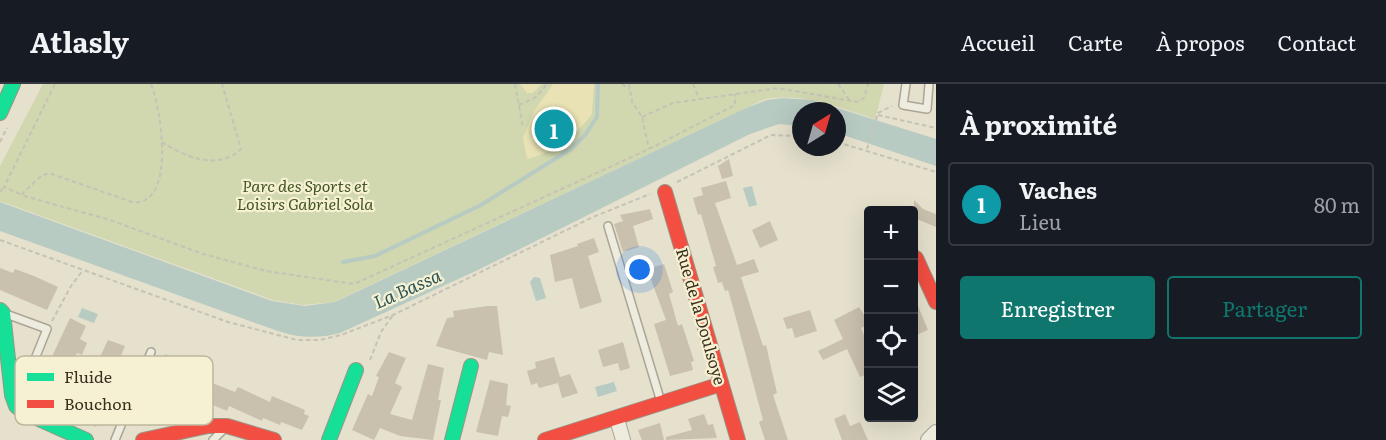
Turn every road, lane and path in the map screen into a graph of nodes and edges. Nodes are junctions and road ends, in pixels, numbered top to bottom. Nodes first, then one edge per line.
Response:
1 (14, 84) edge
2 (55, 84) edge
3 (151, 84) edge
4 (222, 84) edge
5 (515, 84) edge
6 (547, 84) edge
7 (622, 84) edge
8 (629, 84) edge
9 (693, 84) edge
10 (838, 84) edge
11 (868, 84) edge
12 (906, 84) edge
13 (929, 84) edge
14 (629, 89) junction
15 (735, 94) junction
16 (699, 99) junction
17 (850, 101) junction
18 (519, 105) junction
19 (903, 105) junction
20 (0, 113) edge
21 (877, 116) junction
22 (642, 117) junction
23 (523, 128) dead end
24 (936, 128) edge
25 (792, 136) edge
26 (162, 142) junction
27 (846, 145) edge
28 (649, 149) junction
29 (867, 149) junction
30 (936, 172) edge
31 (4, 187) junction
32 (666, 189) junction
33 (0, 192) edge
34 (21, 195) junction
35 (608, 226) dead end
36 (0, 240) edge
37 (917, 260) edge
38 (83, 270) junction
39 (936, 302) edge
40 (1, 315) edge
41 (393, 315) junction
42 (47, 329) junction
43 (151, 352) dead end
44 (35, 356) edge
45 (149, 356) edge
46 (471, 366) dead end
47 (356, 370) joint
48 (721, 384) junction
49 (15, 398) edge
50 (662, 404) junction
51 (12, 405) junction
52 (15, 407) edge
53 (617, 419) junction
54 (52, 425) edge
55 (121, 425) edge
56 (205, 425) edge
57 (208, 426) junction
58 (227, 426) junction
59 (936, 432) edge
60 (86, 440) edge
61 (116, 440) edge
62 (143, 440) edge
63 (213, 440) edge
64 (274, 440) edge
65 (329, 440) edge
66 (452, 440) edge
67 (545, 440) edge
68 (623, 440) edge
69 (738, 440) edge
70 (928, 440) edge

1 - 20 street
2 - 31 path
3 - 26 path
4 - 26 path
5 - 18 path
6 - 18 path
7 - 14 path
8 - 14 path
9 - 16 path
10 - 17 path
11 - 17 path
12 - 19 lane
13 - 19 lane
14 - 22 path
15 - 16 path
15 - 17 path
15 - 28 path
16 - 22 path
18 - 23 path
19 - 21 path
21 - 24 path
21 - 29 path
22 - 28 path
25 - 32 path
26 - 34 path
27 - 29 path
28 - 34 path
29 - 30 path
31 - 33 path
31 - 34 path
32 - 41 path
32 - 48 street, Rue de la Doulsoye
35 - 50 lane
36 - 38 path
37 - 39 street
38 - 41 path
38 - 42 path
40 - 42 lane
40 - 51 street
41 - 47 path
42 - 44 lane
43 - 45 lane
46 - 66 street
47 - 65 street
48 - 50 street
48 - 69 street, Rue de la Doulsoye
49 - 51 lane
50 - 53 street
51 - 52 street
53 - 67 street
53 - 68 street
54 - 60 street
55 - 61 lane
56 - 57 lane
57 - 58 street
57 - 62 street
58 - 63 lane
58 - 64 street
59 - 70 street

